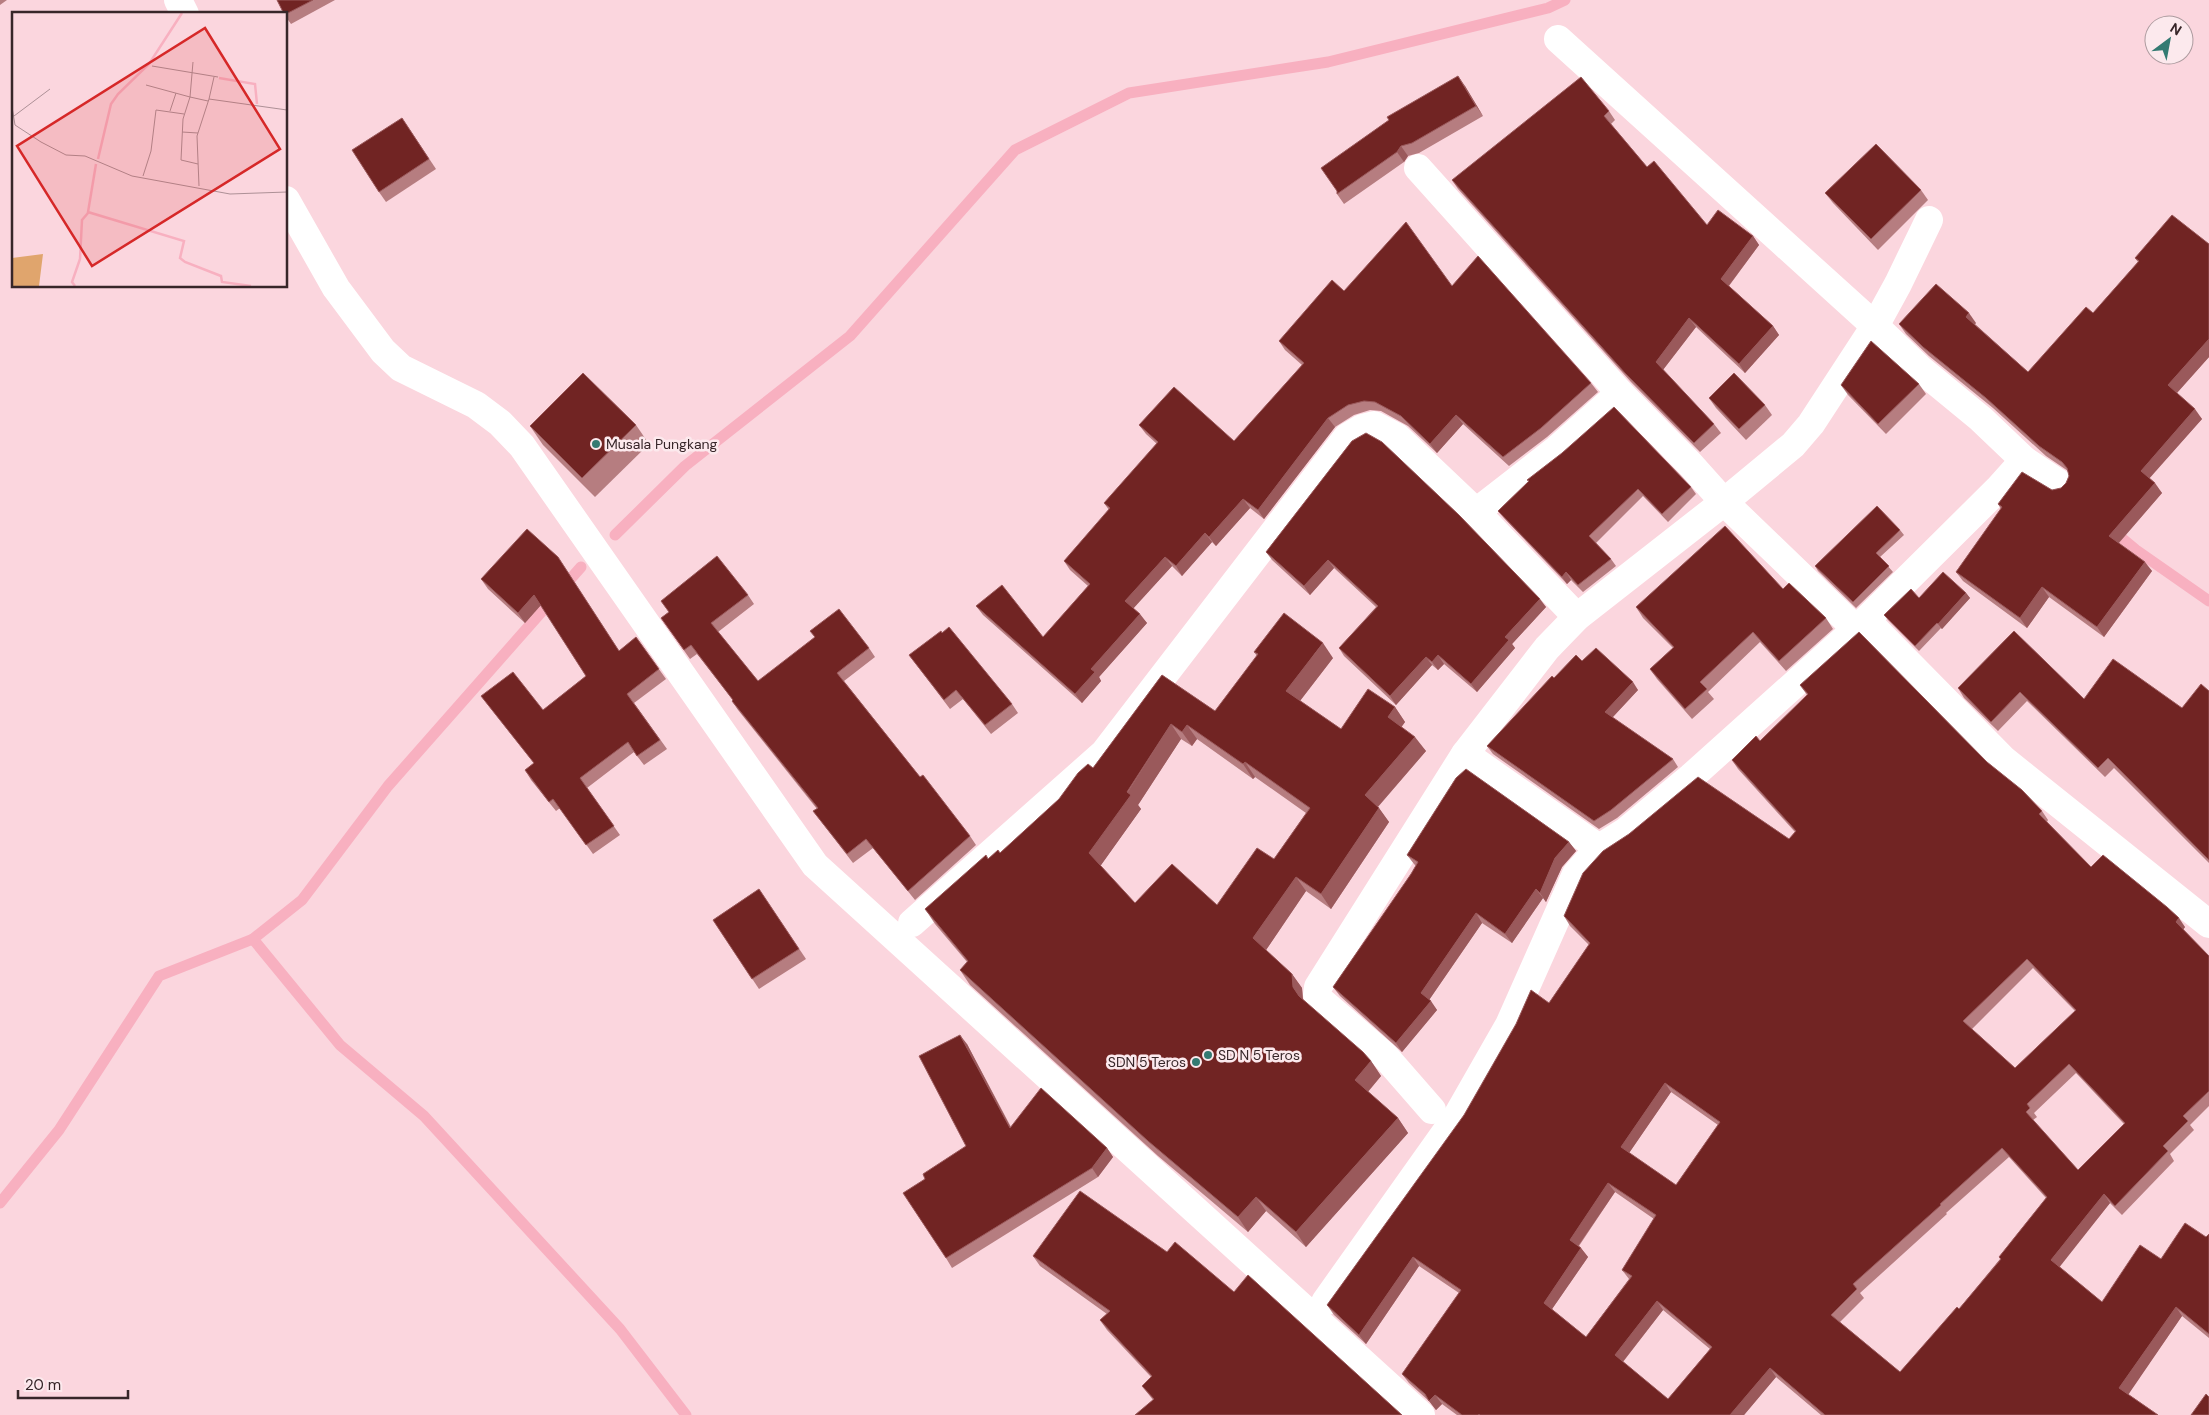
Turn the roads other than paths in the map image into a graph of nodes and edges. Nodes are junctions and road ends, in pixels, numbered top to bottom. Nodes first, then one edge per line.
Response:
1 (178, 0) edge
2 (184, 12) edge
3 (1558, 39) dead end
4 (1418, 168) dead end
5 (288, 204) edge
6 (1929, 220) dead end
7 (1877, 321) junction
8 (1620, 394) junction
9 (1724, 502) junction
10 (1476, 512) junction
11 (1577, 617) junction
12 (1860, 624) junction
13 (1465, 754) junction
14 (1599, 848) junction
15 (912, 923) dead end
16 (2209, 924) edge
17 (1432, 1110) dead end
18 (1325, 1302) dead end
19 (1421, 1415) edge

1 - 2 street
3 - 7 street
4 - 8 street
5 - 19 street
6 - 7 street
7 - 9 street
7 - 12 street
8 - 9 street
8 - 10 street
9 - 11 street
9 - 12 street
10 - 11 street
10 - 15 street
11 - 13 street
12 - 14 street
12 - 16 street
13 - 14 street
13 - 17 street
14 - 18 street

